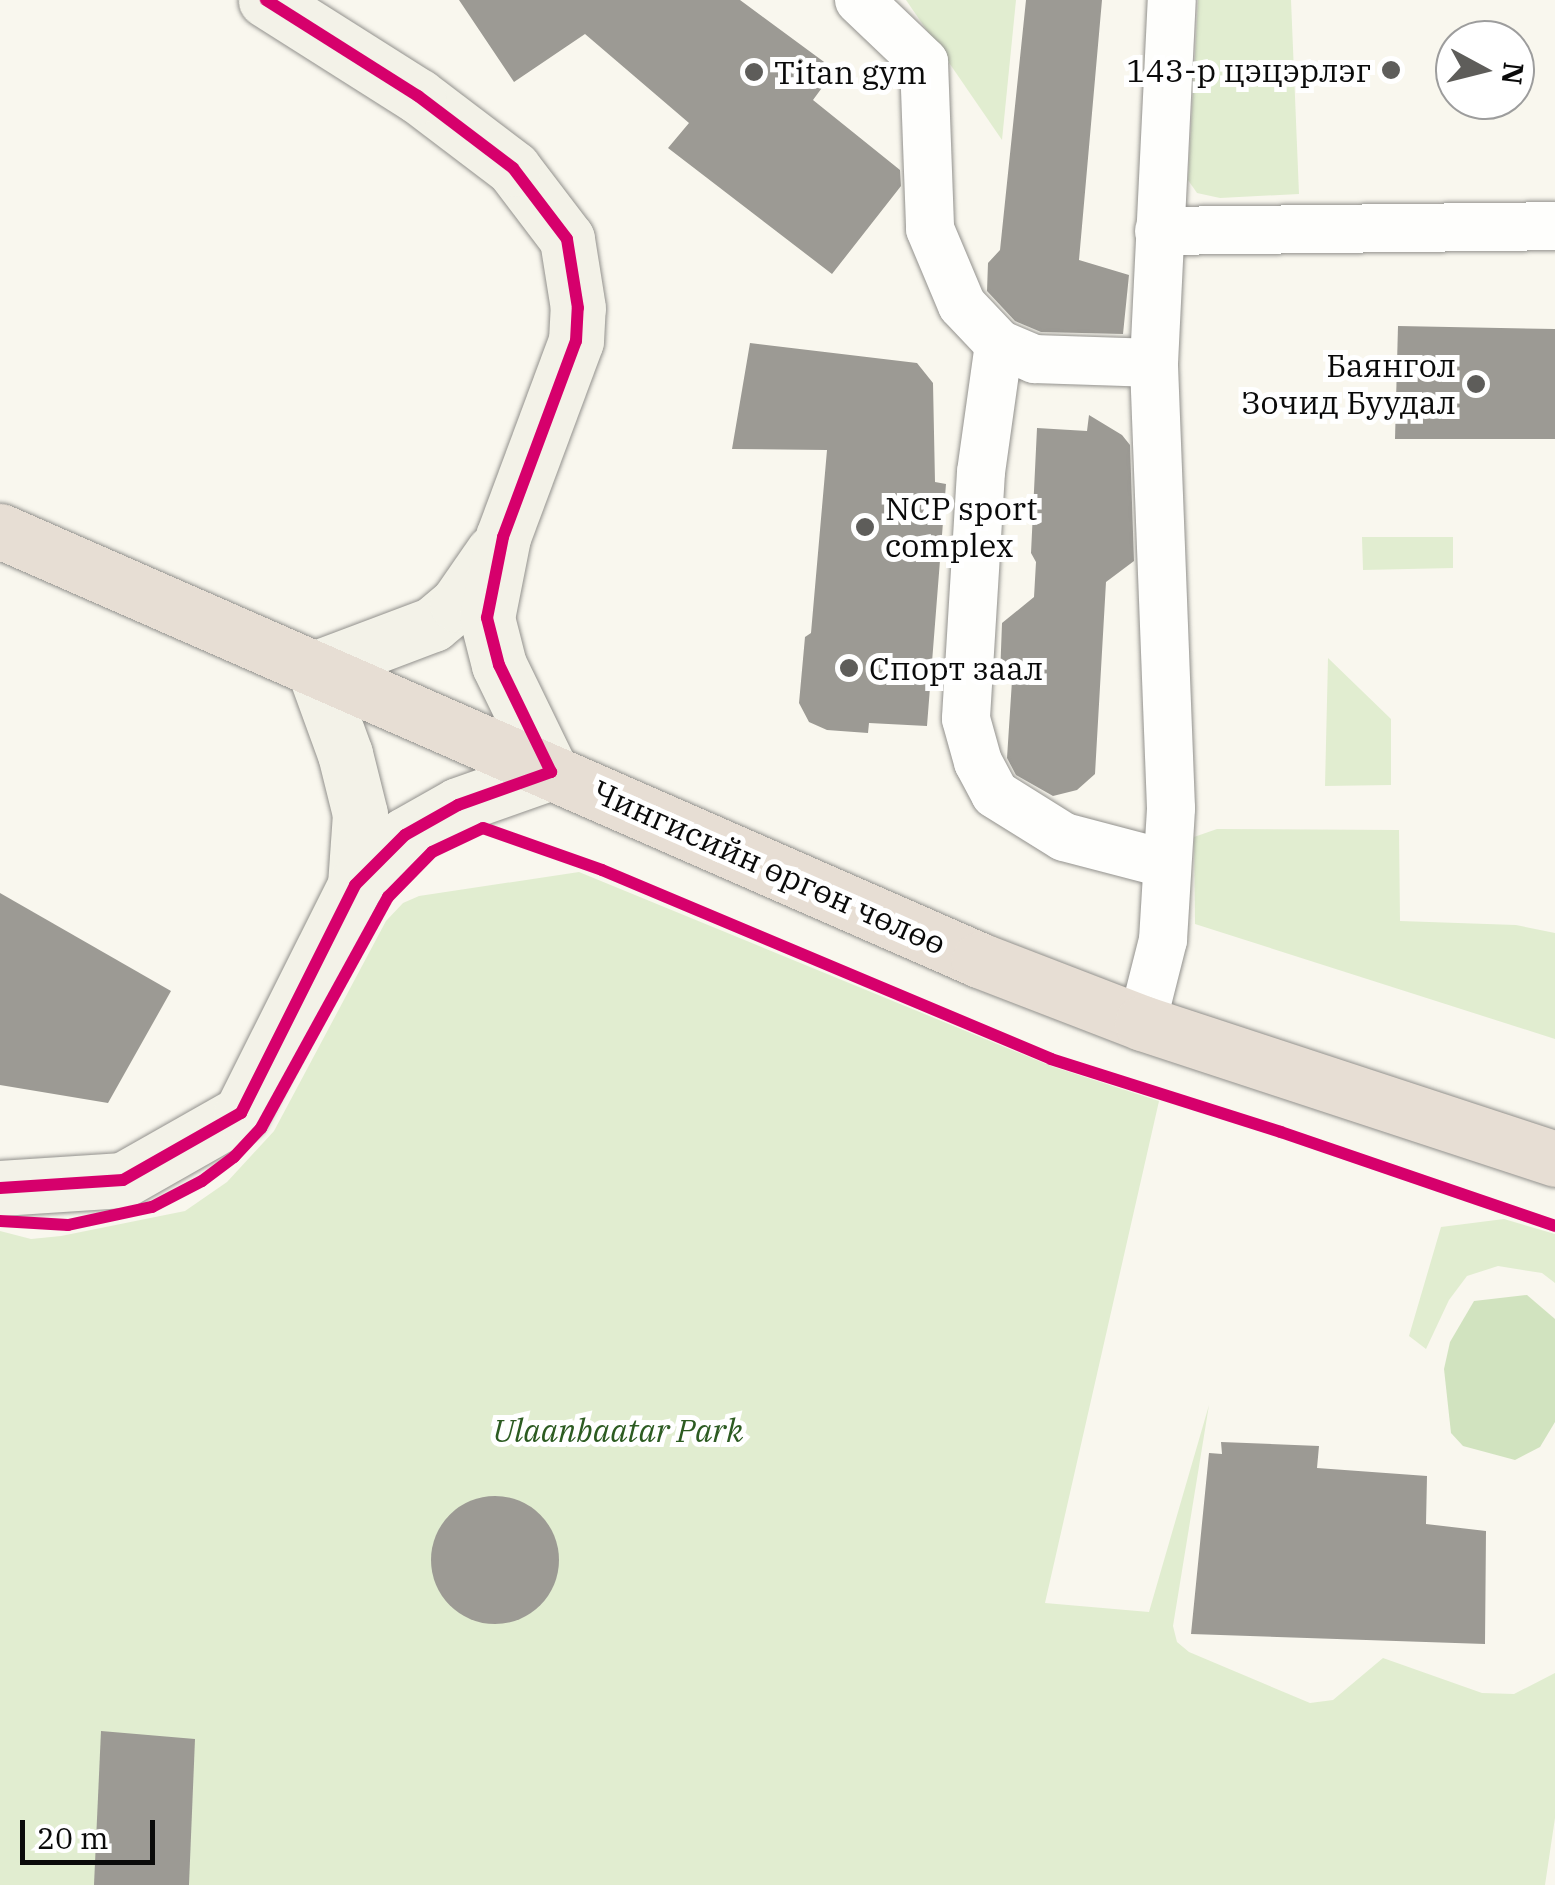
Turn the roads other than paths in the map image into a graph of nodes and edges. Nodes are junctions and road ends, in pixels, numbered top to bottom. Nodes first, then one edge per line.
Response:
1 (266, 0) edge
2 (859, 0) edge
3 (1172, 0) edge
4 (1555, 226) edge
5 (1158, 230) junction
6 (1000, 344) junction
7 (1154, 363) junction
8 (0, 531) edge
9 (504, 537) junction
10 (314, 669) junction
11 (552, 772) junction
12 (1168, 864) junction
13 (355, 885) junction
14 (1142, 1023) junction
15 (1555, 1159) edge
16 (0, 1188) edge

1 - 9 street
2 - 6 street
3 - 5 street
4 - 5 street
5 - 7 street
6 - 7 street
6 - 12 street
7 - 12 street
8 - 10 highway, Чингисийн өргөн чөлөө
9 - 10 street
9 - 11 street
10 - 11 highway, Чингисийн өргөн чөлөө
10 - 13 street
11 - 13 street
11 - 14 highway, Чингисийн өргөн чөлөө
12 - 14 street
13 - 16 street
14 - 15 highway, Чингисийн өргөн чөлөө

